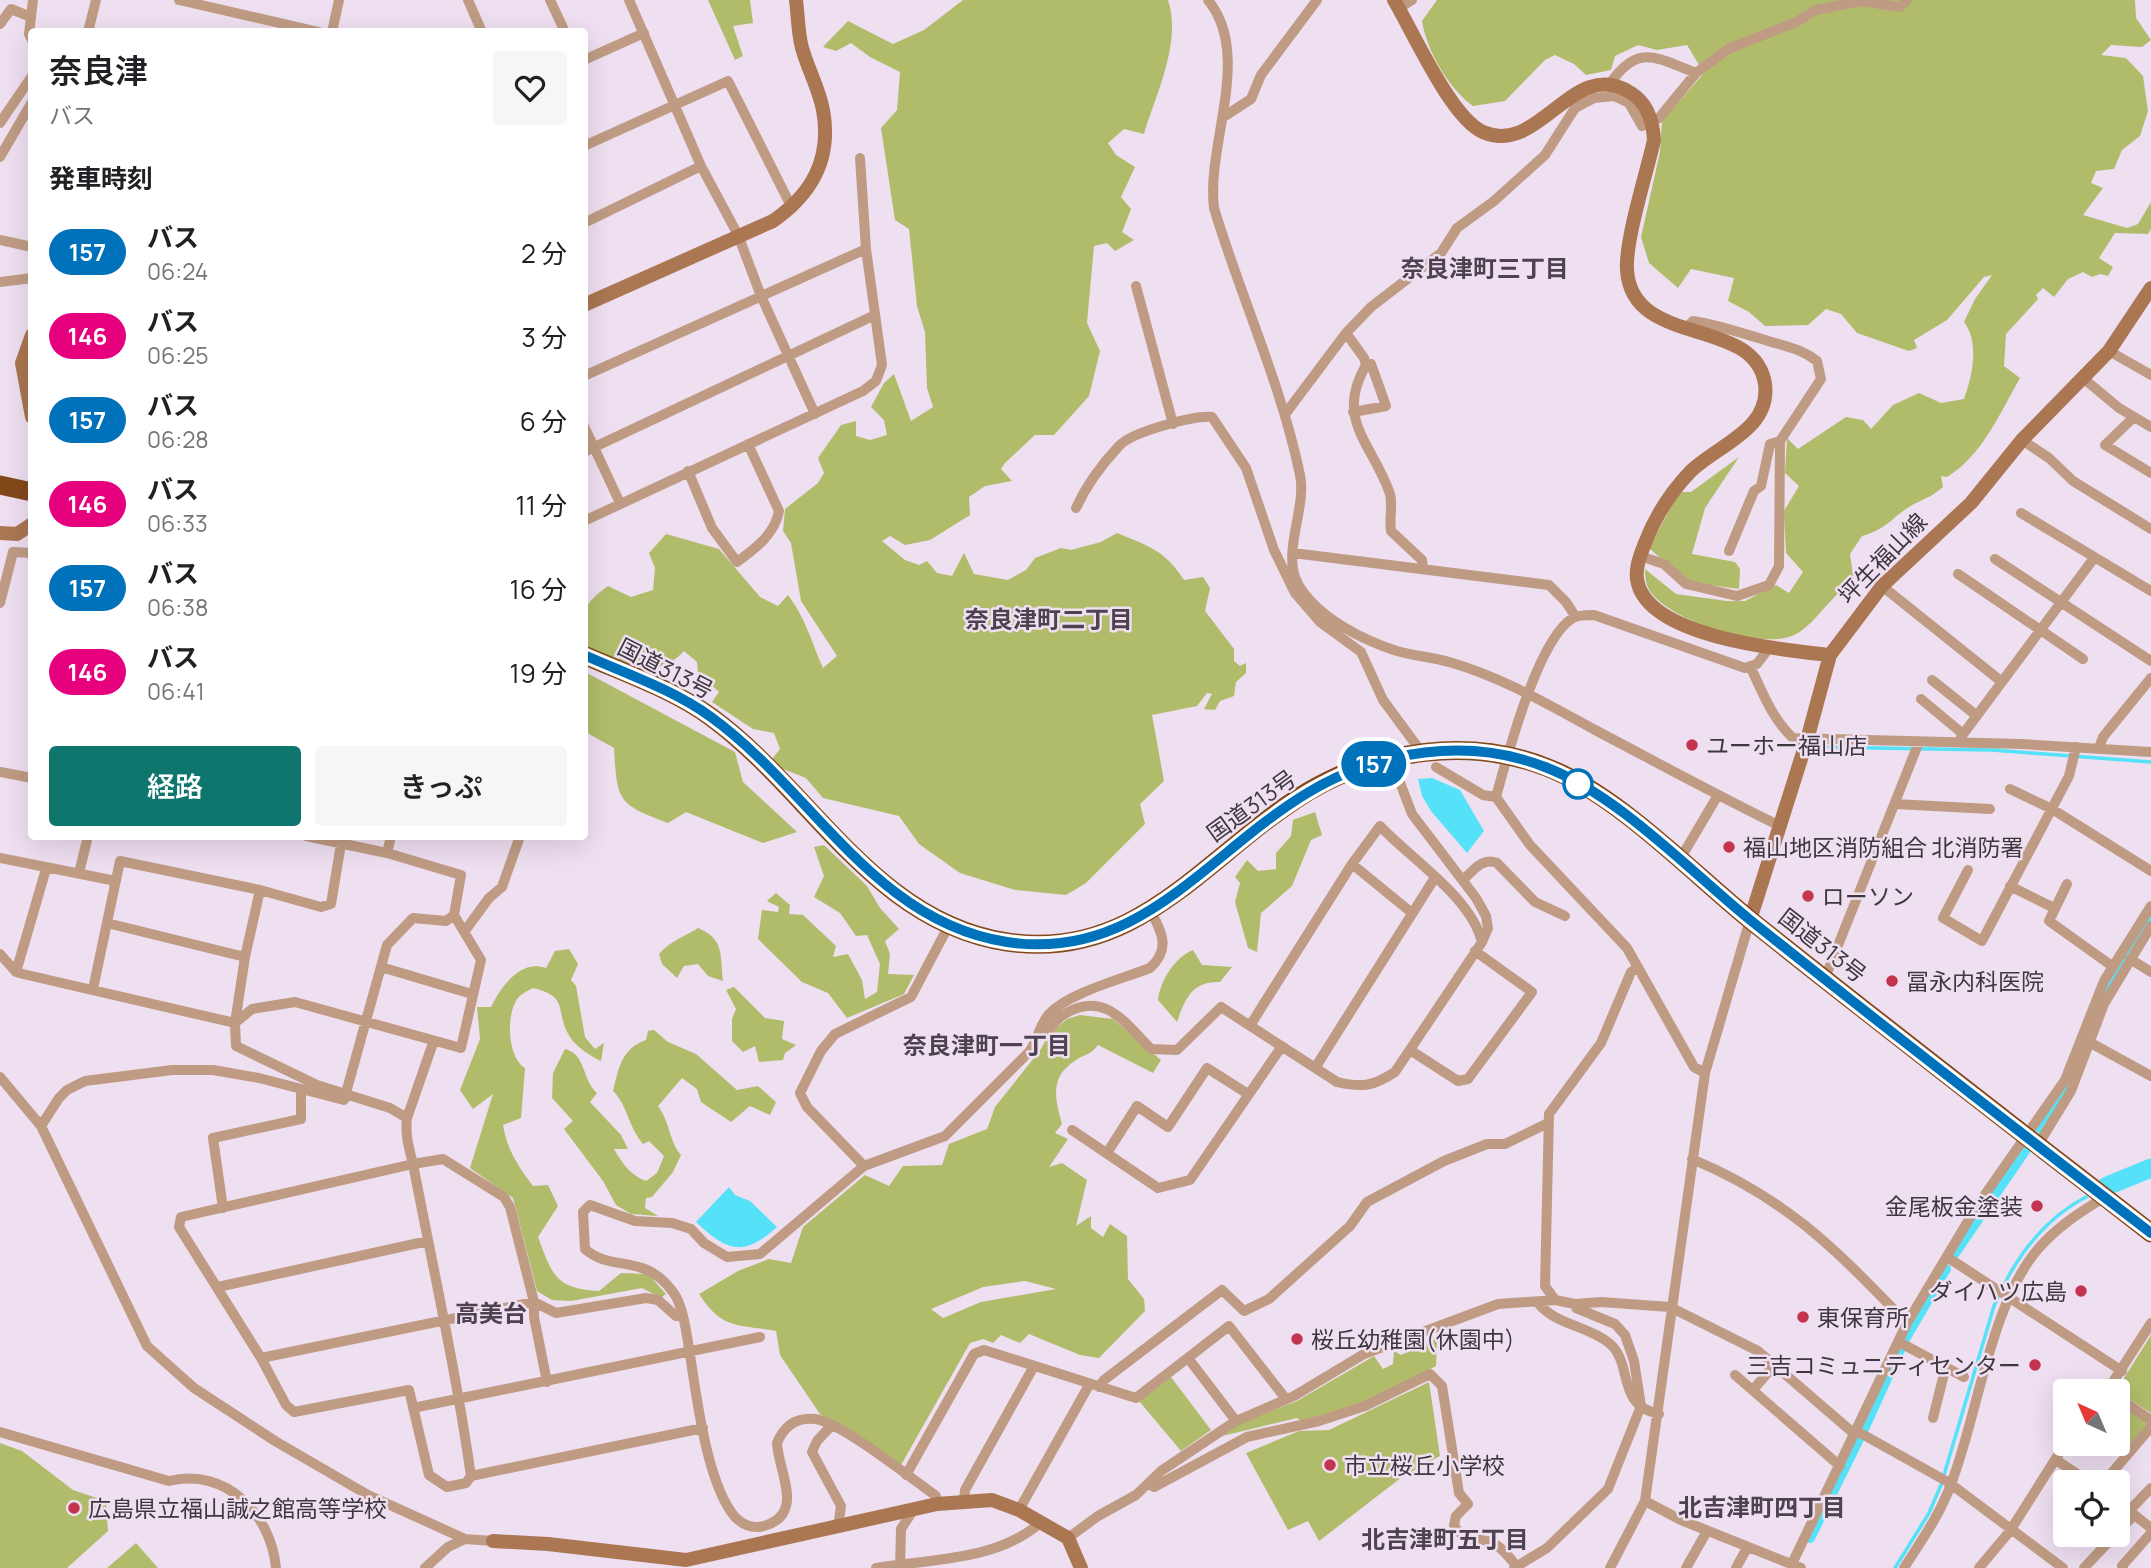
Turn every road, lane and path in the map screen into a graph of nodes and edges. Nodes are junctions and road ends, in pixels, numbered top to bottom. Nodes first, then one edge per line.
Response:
1 (33, 0) edge
2 (96, 0) edge
3 (180, 0) edge
4 (339, 0) edge
5 (468, 0) edge
6 (550, 0) edge
7 (629, 0) edge
8 (796, 0) edge
9 (1208, 0) edge
10 (1317, 0) edge
11 (1907, 0) edge
12 (1401, 3) edge
13 (31, 17) junction
14 (0, 24) edge
15 (31, 28) edge
16 (89, 28) edge
17 (302, 28) edge
18 (333, 28) edge
19 (478, 28) edge
20 (563, 28) edge
21 (644, 33) junction
22 (588, 58) edge
23 (1696, 73) junction
24 (28, 82) edge
25 (1609, 85) junction
26 (674, 106) junction
27 (28, 109) edge
28 (1225, 116) junction
29 (1651, 122) junction
30 (0, 123) edge
31 (588, 144) edge
32 (0, 157) edge
33 (860, 158) dead end
34 (701, 166) junction
35 (792, 208) junction
36 (588, 221) edge
37 (738, 235) junction
38 (0, 240) edge
39 (28, 246) edge
40 (866, 249) junction
41 (28, 278) edge
42 (0, 282) edge
43 (1136, 286) dead end
44 (761, 296) junction
45 (2148, 297) edge
46 (588, 303) edge
47 (875, 315) junction
48 (1686, 328) junction
49 (1346, 333) junction
50 (28, 346) edge
51 (2109, 351) junction
52 (788, 356) junction
53 (1366, 365) junction
54 (588, 374) edge
55 (2151, 375) edge
56 (2083, 378) junction
57 (28, 396) edge
58 (1353, 412) junction
59 (1286, 413) junction
60 (815, 414) junction
61 (2134, 417) junction
62 (1173, 424) junction
63 (2151, 427) edge
64 (2022, 440) junction
65 (1780, 441) junction
66 (748, 444) junction
67 (589, 449) edge
68 (688, 471) junction
69 (2151, 473) edge
70 (0, 485) edge
71 (28, 491) edge
72 (620, 503) junction
73 (1076, 508) dead end
74 (2021, 513) dead end
75 (588, 519) edge
76 (28, 527) edge
77 (2151, 529) edge
78 (0, 533) edge
79 (1729, 551) dead end
80 (28, 553) edge
81 (1293, 553) junction
82 (1640, 556) junction
83 (2094, 558) junction
84 (1995, 559) dead end
85 (1423, 567) junction
86 (1958, 574) dead end
87 (1882, 586) junction
88 (2151, 592) edge
89 (0, 603) edge
90 (2061, 603) junction
91 (1574, 616) junction
92 (2040, 631) junction
93 (1769, 648) junction
94 (1830, 655) junction
95 (588, 657) edge
96 (2083, 659) dead end
97 (2151, 661) edge
98 (1750, 666) junction
99 (2151, 678) edge
100 (1932, 680) dead end
101 (2002, 682) junction
102 (1528, 691) junction
103 (1921, 699) dead end
104 (1977, 716) junction
105 (1962, 739) junction
106 (1807, 740) junction
107 (1417, 746) dead end
108 (1917, 746) junction
109 (2099, 748) junction
110 (2151, 752) edge
111 (2074, 753) junction
112 (1507, 755) junction
113 (1391, 759) junction
114 (1436, 767) dead end
115 (0, 772) edge
116 (28, 777) edge
117 (2010, 789) dead end
118 (1718, 795) junction
119 (1496, 797) junction
120 (1895, 804) junction
121 (1990, 809) dead end
122 (2052, 809) junction
123 (1780, 826) junction
124 (88, 840) edge
125 (324, 840) edge
126 (390, 840) edge
127 (519, 840) edge
128 (341, 844) junction
129 (387, 853) junction
130 (0, 858) edge
131 (1679, 861) junction
132 (1352, 864) junction
133 (46, 869) junction
134 (1968, 870) dead end
135 (2151, 871) edge
136 (79, 873) junction
137 (1434, 879) junction
138 (1463, 880) junction
139 (116, 881) junction
140 (2067, 884) dead end
141 (2010, 886) junction
142 (260, 890) junction
143 (2151, 906) edge
144 (2054, 908) junction
145 (1151, 912) junction
146 (1412, 912) junction
147 (454, 915) junction
148 (1565, 916) dead end
149 (1751, 920) junction
150 (107, 923) junction
151 (949, 925) junction
152 (2151, 926) edge
153 (464, 933) junction
154 (1478, 946) junction
155 (0, 954) edge
156 (245, 957) junction
157 (2130, 959) junction
158 (2112, 966) junction
159 (381, 967) junction
160 (1638, 967) junction
161 (16, 972) junction
162 (2151, 972) edge
163 (1825, 978) junction
164 (93, 989) junction
165 (472, 994) junction
166 (366, 1021) junction
167 (235, 1023) junction
168 (1251, 1024) junction
169 (1038, 1035) junction
170 (433, 1042) junction
171 (2089, 1042) junction
172 (1282, 1046) junction
173 (1410, 1050) junction
174 (1315, 1068) junction
175 (1705, 1073) junction
176 (2151, 1076) edge
177 (0, 1077) edge
178 (301, 1090) junction
179 (346, 1094) junction
180 (1248, 1094) junction
181 (407, 1118) junction
182 (1548, 1124) junction
183 (41, 1126) junction
184 (1072, 1130) dead end
185 (2032, 1140) junction
186 (1107, 1153) junction
187 (1692, 1159) junction
188 (412, 1164) junction
189 (864, 1166) junction
190 (2105, 1197) junction
191 (223, 1208) junction
192 (2151, 1233) edge
193 (428, 1241) junction
194 (1947, 1257) junction
195 (218, 1287) junction
196 (2008, 1298) junction
197 (1555, 1300) junction
198 (534, 1302) junction
199 (1538, 1303) junction
200 (1575, 1304) junction
201 (1670, 1307) junction
202 (1244, 1311) junction
203 (681, 1315) junction
204 (444, 1320) junction
205 (1908, 1323) junction
206 (2151, 1323) edge
207 (1229, 1326) junction
208 (760, 1337) dead end
209 (1903, 1344) junction
210 (690, 1352) junction
211 (261, 1358) junction
212 (1188, 1358) junction
213 (1774, 1365) junction
214 (1034, 1366) junction
215 (1946, 1366) junction
216 (2122, 1371) junction
217 (1735, 1375) dead end
218 (1964, 1377) dead end
219 (2116, 1379) edge
220 (547, 1381) junction
221 (1094, 1386) junction
222 (1753, 1390) junction
223 (460, 1399) junction
224 (1286, 1399) junction
225 (1641, 1406) junction
226 (2130, 1406) edge
227 (414, 1408) junction
228 (1659, 1415) junction
229 (1933, 1418) dead end
230 (2151, 1420) edge
231 (1236, 1421) junction
232 (831, 1426) junction
233 (2151, 1427) edge
234 (703, 1428) junction
235 (0, 1432) edge
236 (1857, 1432) junction
237 (2058, 1456) edge
238 (2056, 1460) junction
239 (1840, 1466) junction
240 (2071, 1470) edge
241 (2114, 1470) edge
242 (906, 1475) junction
243 (471, 1476) junction
244 (1149, 1483) junction
245 (1949, 1483) junction
246 (2151, 1488) edge
247 (964, 1501) junction
248 (1645, 1501) junction
249 (937, 1504) junction
250 (1019, 1510) junction
251 (912, 1512) junction
252 (2132, 1513) junction
253 (2130, 1516) edge
254 (1041, 1522) junction
255 (838, 1528) junction
256 (2151, 1530) edge
257 (1707, 1531) junction
258 (2010, 1531) junction
259 (1068, 1538) junction
260 (465, 1539) junction
261 (493, 1541) joint
262 (2104, 1547) edge
263 (1747, 1548) junction
264 (664, 1564) edge
265 (900, 1566) edge
266 (1516, 1567) edge
267 (1794, 1567) edge
268 (276, 1568) edge
269 (425, 1568) edge
270 (876, 1568) edge
271 (1081, 1568) edge
272 (1610, 1568) edge
273 (1686, 1568) edge
274 (1736, 1568) edge
275 (1904, 1568) edge
276 (1979, 1568) edge
277 (2063, 1568) edge
278 (2084, 1568) edge
279 (2123, 1568) edge

1 - 13 street
2 - 16 street
3 - 17 street
4 - 18 street
5 - 19 street
6 - 20 street
7 - 21 street
8 - 35 street
9 - 28 street
10 - 28 street
11 - 23 street
12 - 25 street
13 - 14 street
13 - 15 street
21 - 22 street
21 - 26 street
23 - 25 street
23 - 29 street
24 - 30 street
25 - 29 street
26 - 31 street
26 - 34 street
26 - 35 street
27 - 32 street
28 - 59 street
29 - 48 street
29 - 49 street
33 - 40 street
34 - 36 street
34 - 37 street
35 - 37 street
37 - 44 street
37 - 46 street
38 - 39 street
40 - 44 street
40 - 47 street
41 - 42 street
43 - 62 street
44 - 52 street
44 - 54 street
45 - 51 street, 坪生福山線
47 - 52 street
47 - 60 street
48 - 65 street
48 - 82 street
49 - 53 street
49 - 59 street
50 - 57 street
51 - 55 street
51 - 56 street, 坪生福山線
52 - 60 street
52 - 67 street
53 - 58 street
53 - 58 street
56 - 61 street
56 - 64 street, 坪生福山線
58 - 85 street
59 - 81 street
60 - 66 street
61 - 63 street
61 - 69 street
62 - 73 street
62 - 107 street
64 - 77 street
64 - 87 street, 坪生福山線
65 - 79 street
65 - 82 street
66 - 68 street
66 - 68 street
67 - 72 street
68 - 72 street
70 - 71 highway
72 - 75 street
74 - 83 street
76 - 78 street
80 - 89 street
81 - 85 street
81 - 102 street
82 - 93 street
83 - 88 street
83 - 90 street
84 - 90 street
85 - 91 street
86 - 92 street
87 - 94 street, 坪生福山線
87 - 101 street
90 - 92 street
90 - 97 street
91 - 98 street
91 - 102 street
92 - 96 street
92 - 101 street
93 - 94 street
93 - 98 street
94 - 106 street, 坪生福山線
95 - 151 highway, 国道313号
98 - 106 street
99 - 109 street
100 - 104 street
101 - 104 street
102 - 112 street
102 - 118 street
103 - 105 street
104 - 105 street
105 - 108 street
105 - 111 street
106 - 108 street
106 - 123 street, 坪生福山線
108 - 120 street
109 - 110 street
109 - 111 street
111 - 122 street
112 - 113 highway, 国道313号
112 - 119 street
112 - 131 highway, 国道313号
113 - 138 street
113 - 145 highway, 国道313号
114 - 119 street
115 - 116 street
117 - 122 street
118 - 123 street
118 - 131 street
119 - 160 street
120 - 121 street
120 - 163 street
122 - 135 street
122 - 141 street
123 - 149 street, 坪生福山線
124 - 136 street
125 - 128 street
126 - 129 street
127 - 153 street
128 - 129 street
128 - 142 street
129 - 147 street
130 - 133 street
131 - 149 highway, 国道313号
132 - 137 street
132 - 146 street
132 - 168 street
133 - 136 street
133 - 161 street
134 - 141 street
136 - 139 street
137 - 146 street
137 - 154 street
138 - 148 street
138 - 154 street
139 - 142 street
139 - 150 street
140 - 144 street
141 - 144 street
142 - 156 street
143 - 158 street
144 - 158 street
145 - 151 highway, 国道313号
145 - 169 street
146 - 174 street
147 - 153 street
147 - 159 street
149 - 163 highway, 国道313号
149 - 175 street
150 - 156 street
150 - 164 street
151 - 189 street
152 - 157 street
153 - 165 street
154 - 173 street
154 - 173 street
155 - 161 street
156 - 167 street
157 - 162 street
157 - 171 street
158 - 185 street
159 - 165 street
159 - 166 street
160 - 175 street
160 - 182 street
161 - 164 street
163 - 185 highway, 国道313号
164 - 167 street
165 - 170 street
166 - 167 street
166 - 170 street
166 - 179 street
167 - 179 street
168 - 169 street
168 - 172 street
169 - 189 street
170 - 181 street
171 - 176 street
171 - 185 street
172 - 174 street
172 - 180 street
173 - 174 street
175 - 187 street
177 - 183 street
178 - 179 street
178 - 183 street
178 - 191 street
179 - 181 street
180 - 186 street
180 - 186 street
181 - 188 street
182 - 197 street
182 - 202 street
183 - 260 street
184 - 186 street
185 - 190 highway, 国道313号
185 - 194 street
187 - 201 street
187 - 205 street
188 - 191 street
188 - 193 street
188 - 198 street
189 - 203 street
190 - 192 highway, 国道313号
190 - 196 street
191 - 195 street
193 - 195 street
193 - 204 street
194 - 196 street
194 - 205 street
195 - 211 street
196 - 216 street
196 - 245 street
197 - 199 street
197 - 200 street
198 - 203 street
198 - 204 street
198 - 220 street
199 - 224 street
199 - 225 street
200 - 201 street
200 - 225 street
201 - 213 street
201 - 228 street
202 - 207 street
202 - 221 street
203 - 210 street
204 - 211 street
204 - 223 street
205 - 209 street
206 - 216 street
207 - 212 street
207 - 224 street
208 - 210 street
209 - 215 street
209 - 236 street
210 - 220 street
210 - 234 street
211 - 227 street
212 - 221 street
212 - 231 street
213 - 222 street
213 - 236 street
214 - 221 street
214 - 242 street
214 - 247 street
215 - 218 street
215 - 229 street
216 - 219 street
217 - 222 street
220 - 223 street
221 - 250 street
222 - 239 street
223 - 227 street
223 - 243 street
224 - 231 street
225 - 228 street
225 - 266 street
226 - 230 street
227 - 243 street
228 - 248 street
231 - 244 street
232 - 234 street
232 - 242 street
232 - 255 street
233 - 241 street
234 - 243 street
235 - 268 street
236 - 239 street
236 - 245 street
237 - 238 street
238 - 240 street
238 - 258 street
239 - 267 street
242 - 249 street
244 - 259 street
244 - 266 street
245 - 258 street
245 - 275 street
246 - 252 street
247 - 249 street
247 - 250 street
248 - 257 street
248 - 272 street
249 - 251 street
250 - 254 street
251 - 255 street
251 - 265 street
252 - 253 street
252 - 256 street
254 - 259 street
254 - 265 street
255 - 264 street
256 - 279 street
257 - 263 street
257 - 273 street
258 - 276 street
258 - 277 street
259 - 271 street
260 - 261 street
260 - 269 street
261 - 264 street
262 - 278 street
263 - 267 street
263 - 274 street
265 - 270 street

